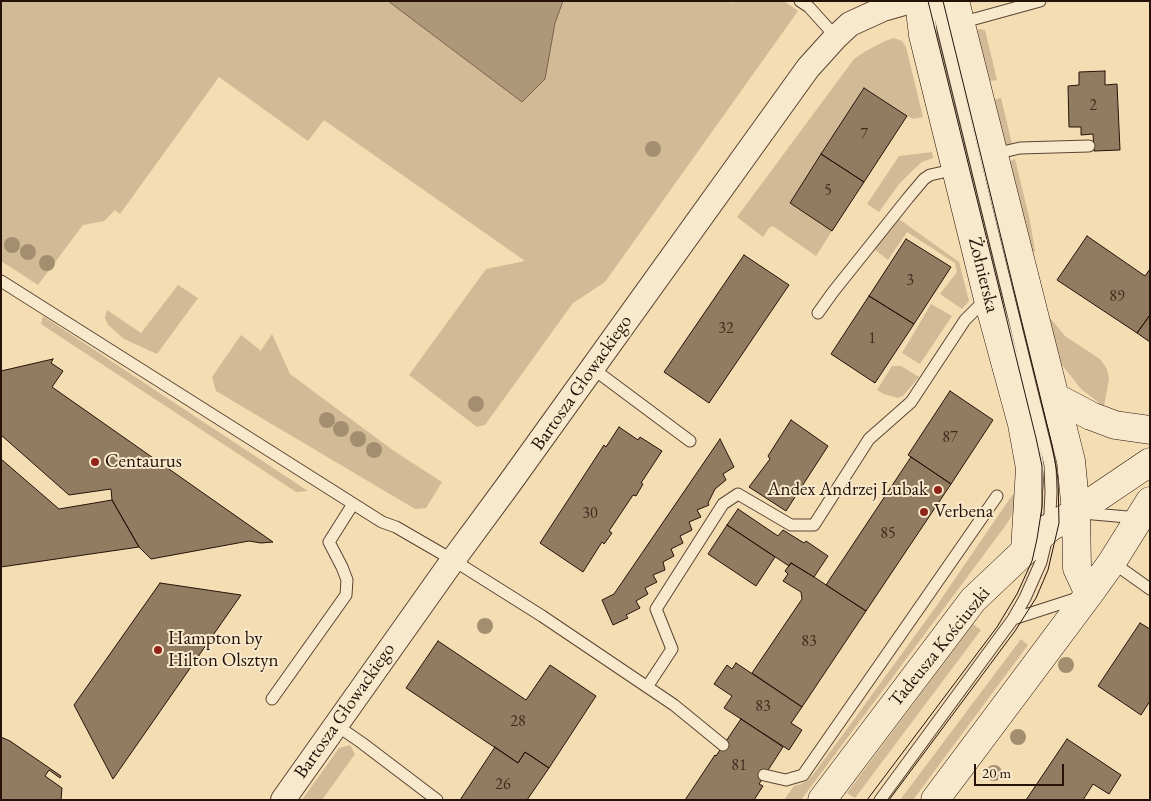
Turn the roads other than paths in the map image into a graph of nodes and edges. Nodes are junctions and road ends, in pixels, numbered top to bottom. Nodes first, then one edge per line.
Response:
1 (800, 1) edge
2 (911, 1) edge
3 (919, 1) edge
4 (936, 1) edge
5 (1040, 1) edge
6 (958, 12) edge
7 (836, 37) junction
8 (1089, 146) dead end
9 (994, 154) junction
10 (956, 169) junction
11 (1, 281) edge
12 (989, 303) junction
13 (818, 313) dead end
14 (592, 368) junction
15 (1055, 397) junction
16 (1150, 430) edge
17 (690, 440) dead end
18 (1150, 462) edge
19 (997, 496) dead end
20 (353, 504) junction
21 (1145, 510) edge
22 (1076, 512) junction
23 (1049, 528) junction
24 (1025, 551) junction
25 (453, 560) junction
26 (1112, 562) junction
27 (1150, 588) edge
28 (1089, 594) junction
29 (1014, 619) junction
30 (647, 686) junction
31 (272, 700) dead end
32 (336, 725) junction
33 (723, 745) dead end
34 (764, 776) dead end
35 (283, 800) edge
36 (437, 800) edge
37 (822, 800) edge
38 (880, 800) edge
39 (935, 800) edge

1 - 7 lane
2 - 7 street, Bartosza Głowackiego
3 - 10 street, Żołnierska
4 - 23 lane
5 - 6 lane
6 - 9 street
7 - 14 street, Bartosza Głowackiego
8 - 9 lane
9 - 15 street
10 - 12 street, Żołnierska
10 - 13 lane
11 - 20 lane
12 - 24 street, Żołnierska
12 - 30 lane
14 - 17 lane
14 - 25 street, Bartosza Głowackiego
15 - 16 street
15 - 22 street
18 - 22 street, Tadeusza Kościuszki
19 - 34 lane
20 - 25 lane
20 - 31 lane
21 - 22 lane
21 - 26 street
22 - 23 street, Tadeusza Kościuszki
22 - 28 street
23 - 24 street, Tadeusza Kościuszki
23 - 29 lane
24 - 37 street, Tadeusza Kościuszki
25 - 30 lane
25 - 32 street, Bartosza Głowackiego
26 - 27 lane
26 - 28 street
28 - 29 lane
28 - 39 street
29 - 38 lane
30 - 33 lane
32 - 35 street, Bartosza Głowackiego
32 - 36 lane

